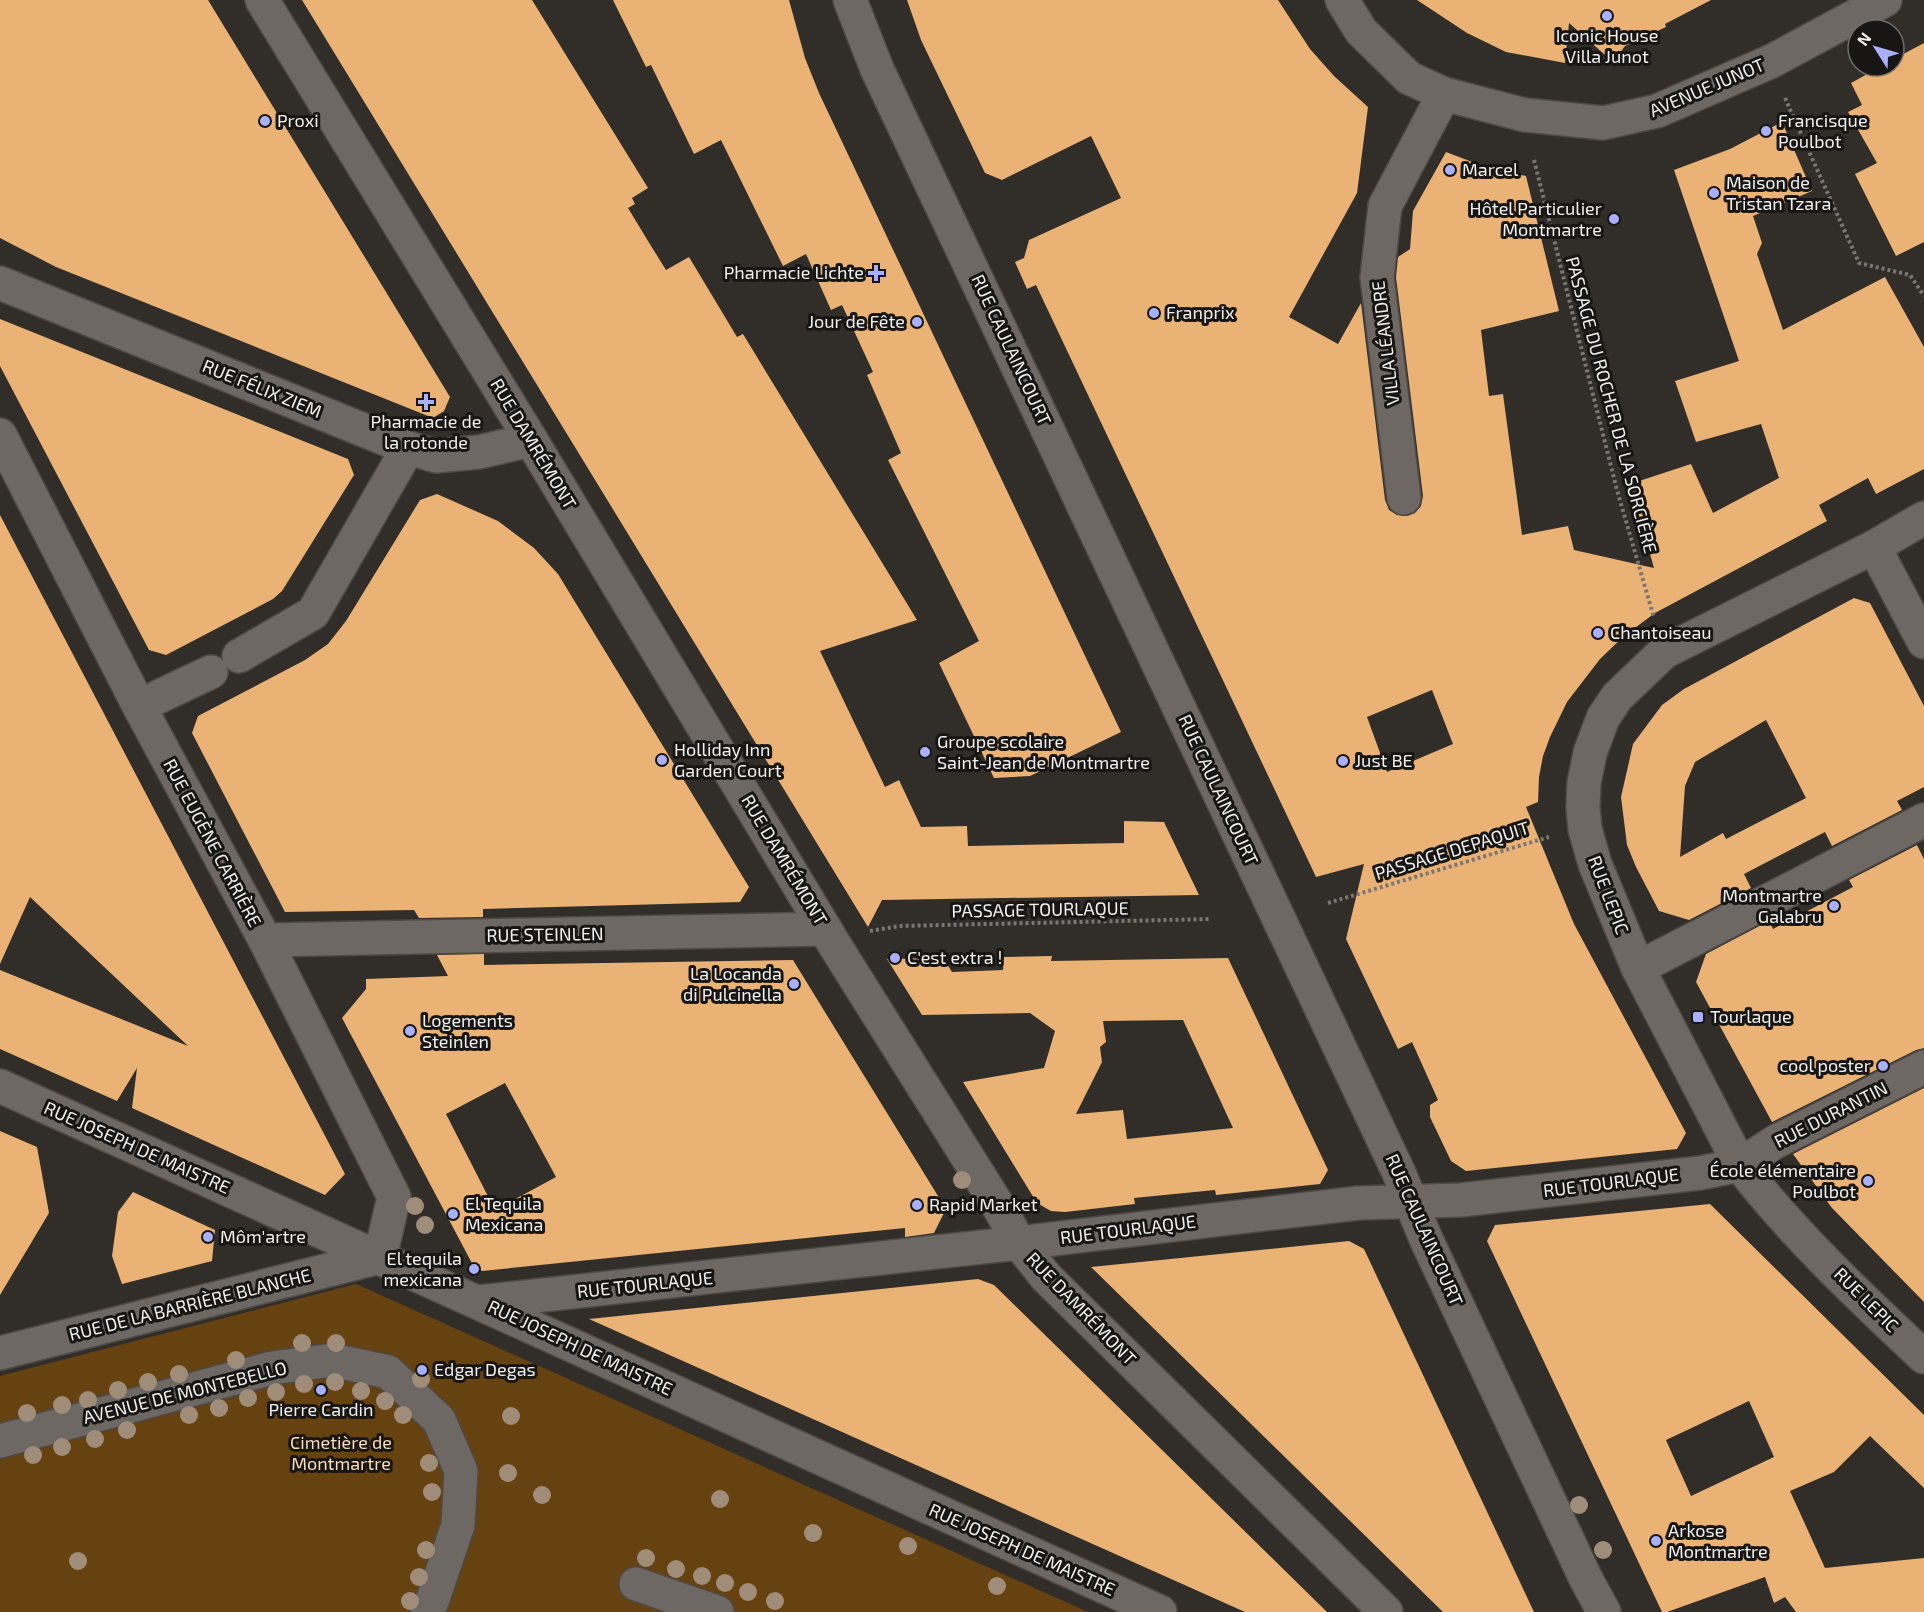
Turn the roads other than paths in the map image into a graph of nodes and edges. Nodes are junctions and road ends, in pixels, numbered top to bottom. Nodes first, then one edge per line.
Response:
1 (261, 0) edge
2 (850, 0) edge
3 (1342, 0) edge
4 (1885, 0) edge
5 (1444, 94) junction
6 (0, 283) edge
7 (0, 435) edge
8 (531, 440) junction
9 (408, 448) junction
10 (1404, 498) dead end
11 (1924, 518) edge
12 (1874, 547) junction
13 (1924, 642) edge
14 (239, 656) dead end
15 (211, 672) dead end
16 (158, 697) dead end
17 (1924, 820) edge
18 (825, 929) junction
19 (265, 940) junction
20 (1638, 968) junction
21 (1924, 1067) edge
22 (0, 1086) edge
23 (1740, 1165) junction
24 (1413, 1203) junction
25 (1019, 1243) junction
26 (380, 1257) junction
27 (479, 1302) junction
28 (0, 1353) edge
29 (1924, 1357) edge
30 (0, 1441) edge
31 (1586, 1579) junction
32 (636, 1584) dead end
33 (427, 1612) edge
34 (717, 1612) edge
35 (1160, 1612) edge
36 (1386, 1612) edge
37 (1593, 1612) edge
38 (1604, 1612) edge

1 - 8 street, RUE DAMRÉMONT
2 - 24 street, RUE CAULAINCOURT
3 - 5 street, AVENUE JUNOT
4 - 5 street, AVENUE JUNOT
5 - 10 street, VILLA LÉANDRE
6 - 9 street, RUE FÉLIX ZIEM
7 - 19 street, RUE EUGÈNE CARRIÈRE
8 - 9 street, RUE FÉLIX ZIEM
8 - 18 street, RUE DAMRÉMONT
9 - 14 street
11 - 12 street, RUE LEPIC
12 - 13 street
12 - 20 street, RUE LEPIC
15 - 16 street
17 - 20 street
18 - 19 street, RUE STEINLEN
18 - 25 street, RUE DAMRÉMONT
19 - 26 street, RUE EUGÈNE CARRIÈRE
20 - 23 street, RUE LEPIC
21 - 23 street, RUE DURANTIN
22 - 26 street, RUE JOSEPH DE MAISTRE
23 - 24 street, RUE TOURLAQUE
23 - 29 street, RUE LEPIC
24 - 25 street, RUE TOURLAQUE
24 - 31 street, RUE CAULAINCOURT
25 - 27 street, RUE TOURLAQUE
25 - 36 street, RUE DAMRÉMONT
26 - 27 street, RUE JOSEPH DE MAISTRE
26 - 28 street, RUE DE LA BARRIÈRE BLANCHE
27 - 35 street, RUE JOSEPH DE MAISTRE
30 - 33 street, AVENUE DE MONTEBELLO
31 - 37 street, RUE CAULAINCOURT
31 - 38 street, RUE CAULAINCOURT
32 - 34 street

